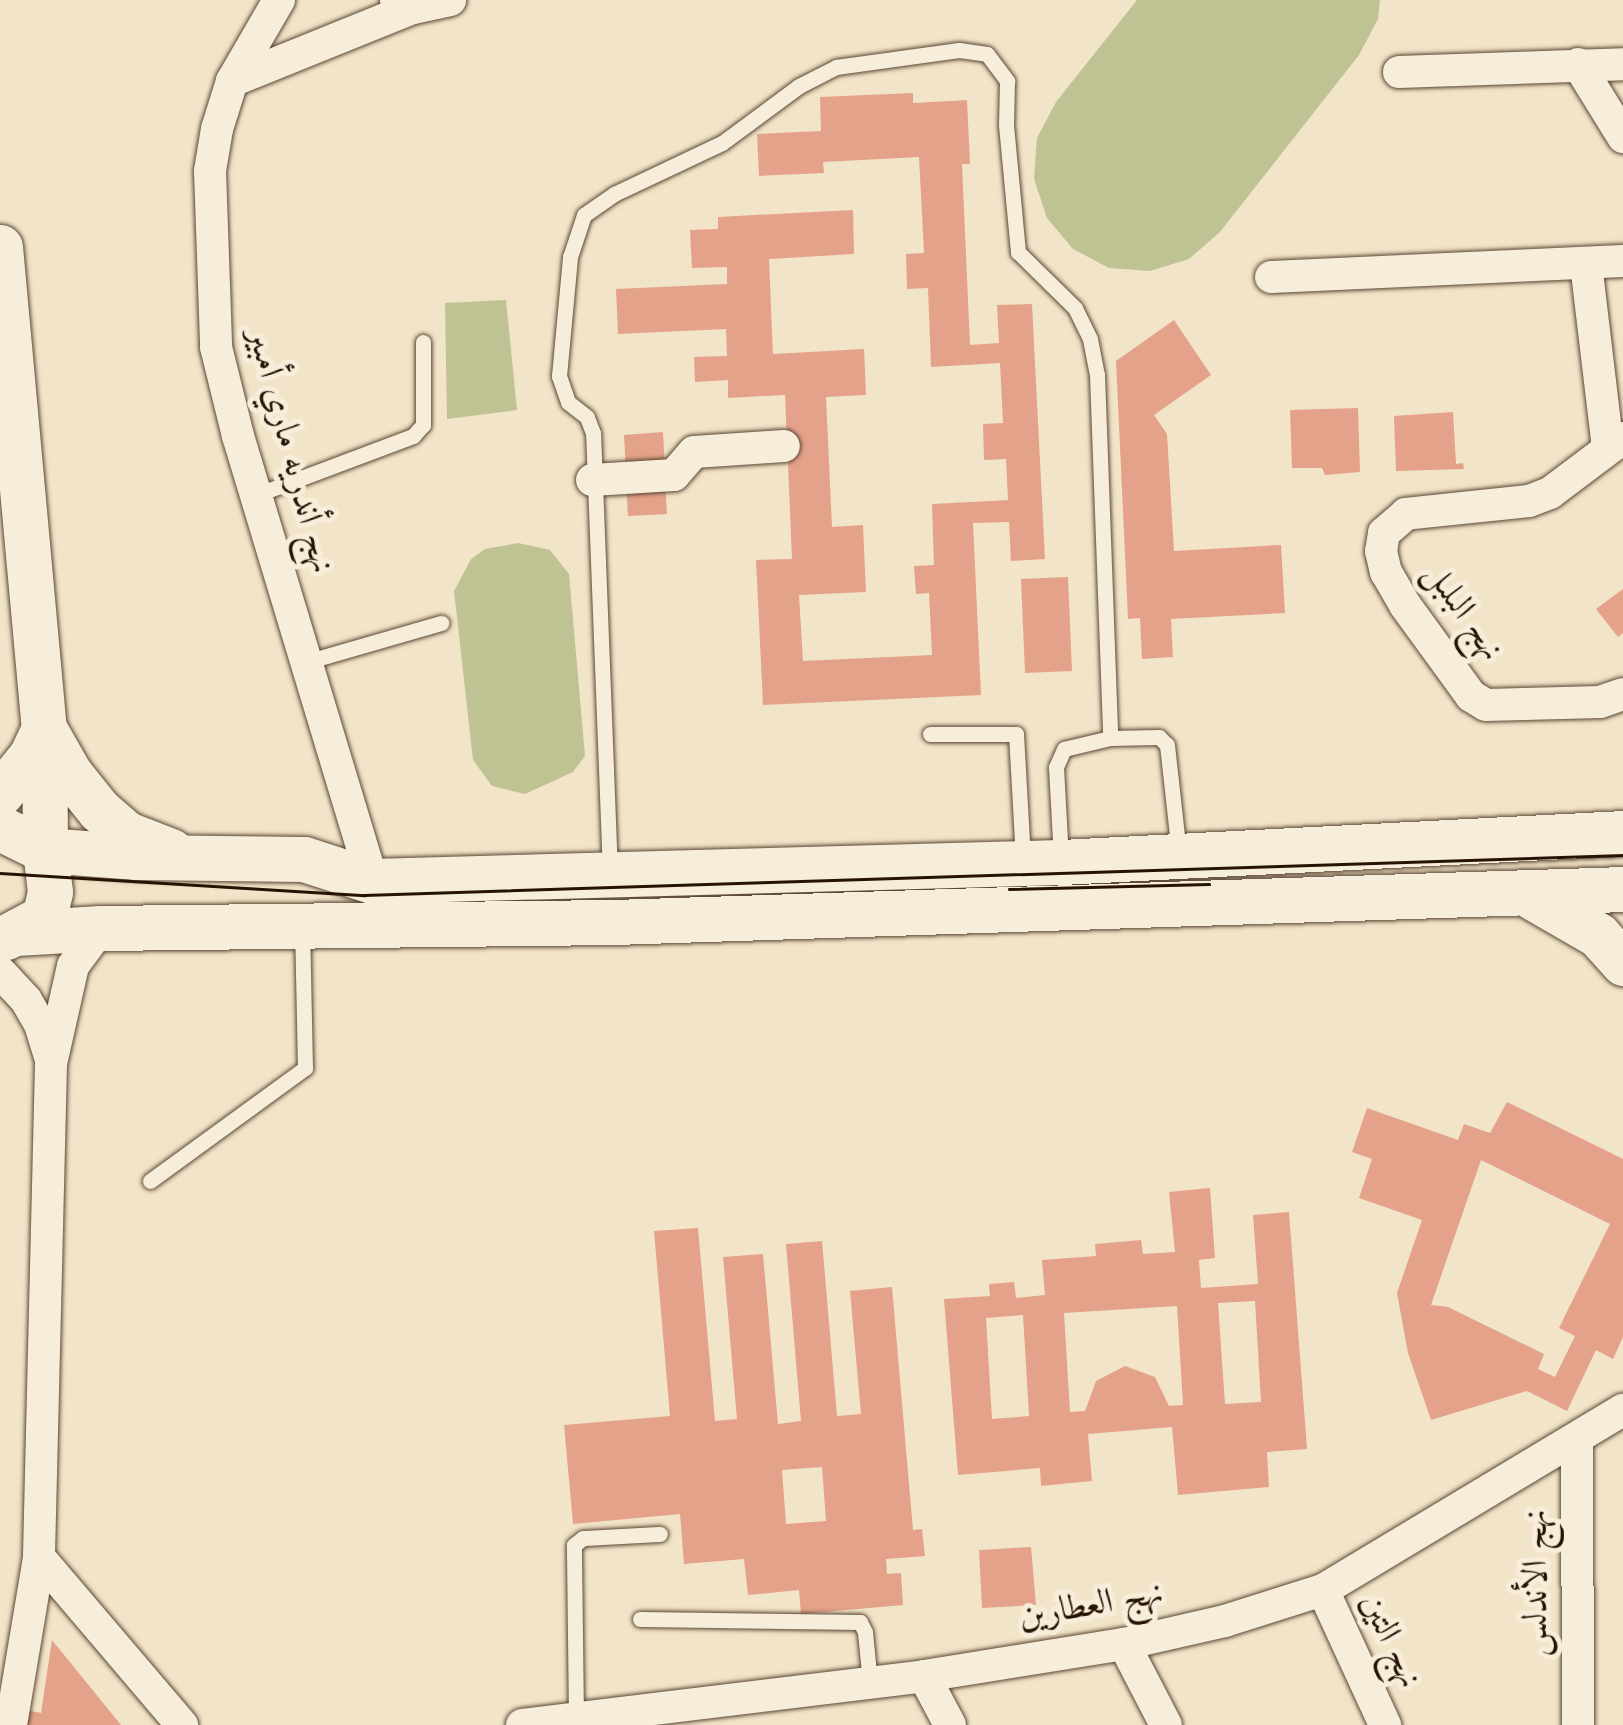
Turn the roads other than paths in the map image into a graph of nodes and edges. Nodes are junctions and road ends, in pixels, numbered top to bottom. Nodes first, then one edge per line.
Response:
1 (279, 0) edge
2 (450, 0) edge
3 (405, 4) edge
4 (1578, 64) junction
5 (1623, 64) edge
6 (1398, 72) dead end
7 (232, 81) junction
8 (1623, 137) edge
9 (0, 247) edge
10 (1623, 262) edge
11 (1586, 264) junction
12 (1271, 277) dead end
13 (423, 342) dead end
14 (1616, 443) edge
15 (784, 446) dead end
16 (592, 480) junction
17 (256, 494) junction
18 (441, 623) dead end
19 (306, 662) junction
20 (1611, 698) edge
21 (44, 728) junction
22 (930, 734) dead end
23 (1110, 738) junction
24 (0, 794) edge
25 (350, 810) junction
26 (0, 828) edge
27 (1623, 832) edge
28 (46, 850) junction
29 (1179, 856) junction
30 (202, 858) junction
31 (304, 859) junction
32 (1042, 863) junction
33 (610, 876) junction
34 (372, 880) junction
35 (1623, 889) edge
36 (1528, 894) junction
37 (302, 926) junction
38 (101, 928) junction
39 (5, 949) edge
40 (1623, 963) edge
41 (51, 1064) junction
42 (150, 1182) dead end
43 (1623, 1410) edge
44 (1577, 1440) junction
45 (660, 1534) dead end
46 (39, 1557) junction
47 (1323, 1590) junction
48 (640, 1619) dead end
49 (1124, 1644) junction
50 (924, 1676) junction
51 (870, 1683) junction
52 (764, 1712) edge
53 (600, 1719) edge
54 (11, 1725) edge
55 (182, 1725) edge
56 (515, 1725) edge
57 (950, 1725) edge
58 (1166, 1725) edge
59 (1385, 1725) edge
60 (1578, 1725) edge

1 - 7 street, نهج أندريه ماري أمبير
2 - 3 street
3 - 7 street
4 - 5 street
4 - 6 street
4 - 8 street
7 - 17 street, نهج أندريه ماري أمبير
9 - 21 street
10 - 11 street
11 - 12 street
11 - 14 street
13 - 17 lane
14 - 20 street, نهج البلبل
15 - 16 street
16 - 23 lane
16 - 33 lane
17 - 19 street, نهج أندريه ماري أمبير
18 - 19 lane
19 - 25 street, نهج أندريه ماري أمبير
21 - 24 street
21 - 28 street
21 - 30 street
22 - 32 lane
23 - 29 lane
23 - 32 lane
25 - 31 street
25 - 34 street, نهج أندريه ماري أمبير
26 - 28 street
27 - 29 street
28 - 30 street
28 - 39 street
29 - 32 street
30 - 31 street
31 - 34 street
32 - 33 street
33 - 34 street
35 - 36 street
36 - 37 street
36 - 40 street
37 - 38 street
37 - 42 lane
38 - 39 street
38 - 41 street
39 - 41 street
41 - 46 street
43 - 44 street, نهج العطارين
44 - 47 street, نهج العطارين
44 - 60 street, نهج الأندلس
45 - 53 lane
46 - 54 street
46 - 55 street
47 - 49 street, نهج العطارين
47 - 59 street, نهج التين
48 - 51 lane
49 - 50 street, نهج العطارين
49 - 58 street
50 - 51 street, نهج العطارين
50 - 57 street
51 - 52 street, نهج العطارين
52 - 53 street, نهج العطارين
53 - 56 street, نهج العطارين

